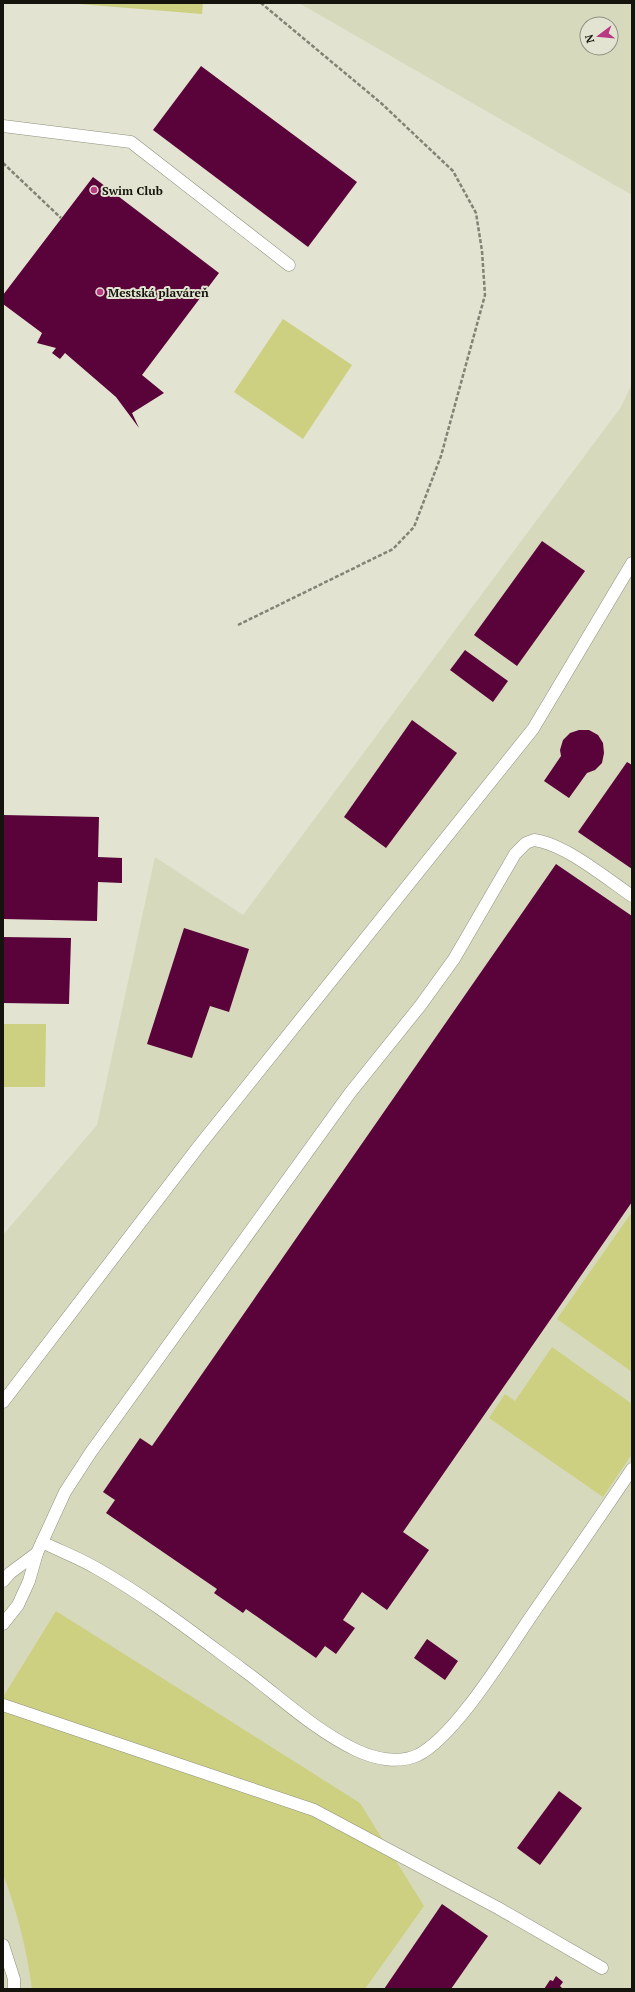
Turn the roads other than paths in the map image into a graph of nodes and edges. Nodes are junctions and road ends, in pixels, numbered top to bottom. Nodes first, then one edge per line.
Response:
1 (3, 126) edge
2 (289, 265) dead end
3 (632, 562) edge
4 (632, 896) edge
5 (3, 1402) edge
6 (632, 1469) edge
7 (39, 1548) junction
8 (3, 1581) edge
9 (3, 1624) edge
10 (3, 1705) edge
11 (3, 1946) edge
12 (602, 1968) dead end
13 (14, 1989) edge

1 - 2 lane
3 - 5 lane
4 - 7 lane
6 - 7 lane
7 - 8 lane
7 - 9 lane
10 - 12 lane
11 - 13 lane

